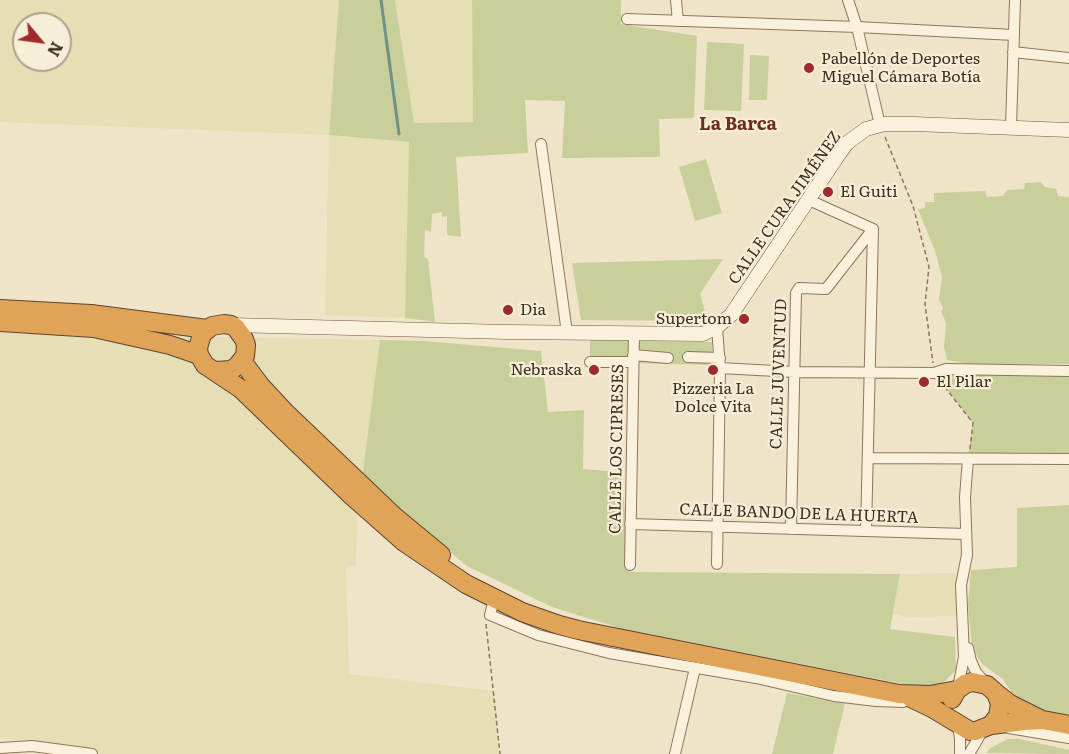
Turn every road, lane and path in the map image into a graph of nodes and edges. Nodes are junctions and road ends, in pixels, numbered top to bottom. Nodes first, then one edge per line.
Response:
1 (676, 0) edge
2 (848, 0) edge
3 (1015, 0) edge
4 (627, 19) dead end
5 (678, 21) junction
6 (857, 27) junction
7 (1014, 35) junction
8 (1013, 52) junction
9 (1069, 58) edge
10 (880, 124) junction
11 (1011, 127) junction
12 (1069, 130) edge
13 (541, 144) dead end
14 (809, 200) junction
15 (873, 229) junction
16 (0, 309) edge
17 (0, 322) edge
18 (231, 325) junction
19 (283, 325) junction
20 (717, 327) junction
21 (207, 329) junction
22 (567, 333) junction
23 (634, 334) junction
24 (244, 353) junction
25 (199, 355) junction
26 (688, 357) dead end
27 (668, 358) dead end
28 (633, 359) junction
29 (590, 362) dead end
30 (720, 363) junction
31 (216, 371) junction
32 (1069, 371) edge
33 (794, 372) junction
34 (870, 373) junction
35 (934, 373) junction
36 (868, 459) junction
37 (968, 459) junction
38 (1069, 459) edge
39 (630, 524) junction
40 (718, 527) junction
41 (791, 529) junction
42 (866, 531) junction
43 (966, 534) junction
44 (717, 564) dead end
45 (630, 565) dead end
46 (494, 599) junction
47 (485, 616) dead end
48 (597, 633) junction
49 (964, 633) junction
50 (695, 668) junction
51 (958, 689) junction
52 (992, 689) junction
53 (899, 694) junction
54 (922, 702) junction
55 (1043, 720) junction
56 (956, 722) junction
57 (1069, 725) edge
58 (988, 728) junction
59 (1069, 738) edge
60 (0, 748) edge
61 (92, 754) edge
62 (500, 754) edge
63 (675, 754) edge
64 (960, 754) edge
65 (969, 754) edge

1 - 5 street
2 - 6 street
3 - 7 street
4 - 5 street
5 - 6 street
6 - 7 street
6 - 10 street
7 - 8 street
8 - 9 street
8 - 11 street
10 - 11 street, CALLE CURA JIMÉNEZ
10 - 14 street, CALLE CURA JIMÉNEZ
10 - 35 path
11 - 12 street, CALLE CURA JIMÉNEZ
13 - 22 street
14 - 15 street
14 - 20 street, CALLE CURA JIMÉNEZ
15 - 33 street, CALLE JUVENTUD
15 - 34 street
16 - 21 highway
17 - 25 highway
18 - 19 street
18 - 21 highway
18 - 24 highway
19 - 22 street
19 - 24 street
20 - 23 street
20 - 30 street
21 - 25 highway
22 - 23 street
23 - 28 street, CALLE LOS CIPRESES
24 - 31 highway
24 - 48 highway
25 - 31 highway
26 - 30 street
27 - 28 street
28 - 29 street
28 - 39 street, CALLE LOS CIPRESES
30 - 33 street
30 - 40 street
31 - 46 highway
32 - 35 street
33 - 34 street
33 - 41 street, CALLE JUVENTUD
34 - 35 street
34 - 36 street
35 - 37 path
36 - 37 street
36 - 42 street
37 - 38 street
37 - 43 street
39 - 40 street, CALLE BANDO DE LA HUERTA
39 - 45 street, CALLE LOS CIPRESES
40 - 41 street, CALLE BANDO DE LA HUERTA
40 - 44 street
41 - 42 street, CALLE BANDO DE LA HUERTA
42 - 43 street, CALLE BANDO DE LA HUERTA
43 - 49 street
46 - 48 highway
46 - 50 street
47 - 62 path
48 - 53 highway
49 - 51 street
49 - 52 street
50 - 54 street
50 - 63 street
51 - 52 highway
51 - 53 highway
51 - 56 highway
52 - 55 highway
52 - 58 highway
53 - 54 highway
54 - 56 highway
55 - 57 highway
55 - 58 highway
56 - 58 highway
56 - 64 street
58 - 59 street
58 - 65 street
60 - 61 street

